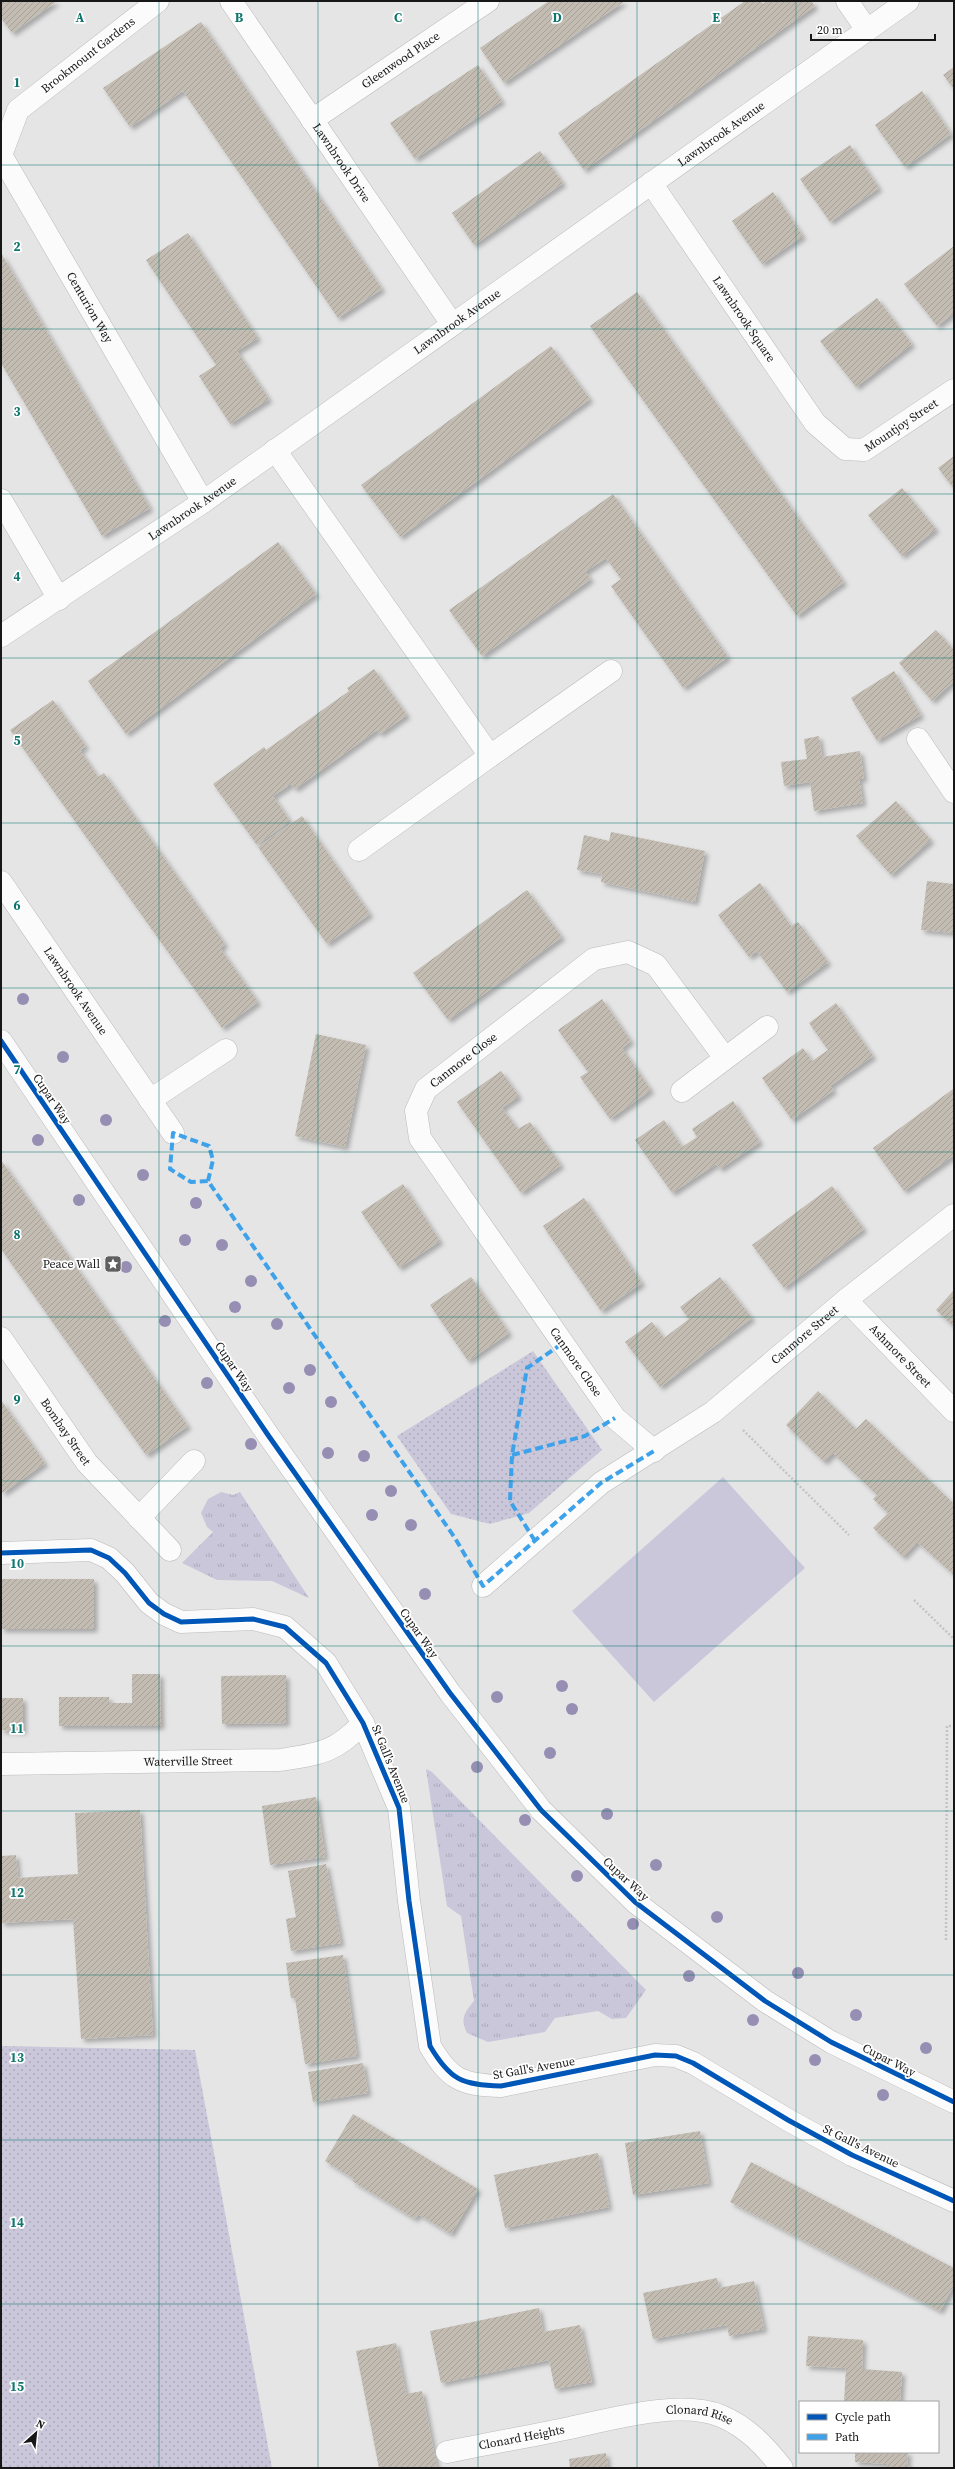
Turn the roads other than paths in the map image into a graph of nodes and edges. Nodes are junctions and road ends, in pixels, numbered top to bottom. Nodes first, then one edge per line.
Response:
1 (158, 1) edge
2 (231, 1) edge
3 (488, 1) edge
4 (846, 1) edge
5 (908, 1) edge
6 (867, 30) junction
7 (18, 110) joint
8 (312, 120) junction
9 (651, 183) junction
10 (452, 324) junction
11 (954, 390) edge
12 (845, 449) joint
13 (275, 450) junction
14 (1, 500) edge
15 (203, 502) junction
16 (59, 598) junction
17 (1, 636) edge
18 (611, 671) dead end
19 (918, 739) dead end
20 (490, 756) junction
21 (951, 783) edge
22 (359, 850) dead end
23 (1, 882) edge
24 (767, 1027) dead end
25 (1, 1041) edge
26 (226, 1050) dead end
27 (725, 1058) junction
28 (682, 1091) dead end
29 (150, 1100) junction
30 (173, 1133) dead end
31 (954, 1215) edge
32 (846, 1300) junction
33 (1, 1338) edge
34 (954, 1411) edge
35 (654, 1451) junction
36 (194, 1461) dead end
37 (139, 1518) junction
38 (170, 1550) dead end
39 (1, 1553) edge
40 (483, 1586) dead end
41 (363, 1723) junction
42 (1, 1764) edge
43 (954, 2102) edge
44 (954, 2201) edge
45 (598, 2422) joint
46 (447, 2452) dead end
47 (782, 2468) edge

1 - 7 street, Brookmount Gardens
2 - 8 street, Lawnbrook Drive
3 - 8 street, Gleenwood Place
4 - 6 street
5 - 6 street, Lawnbrook Avenue
6 - 9 street, Lawnbrook Avenue
7 - 15 street, Centurion Way
8 - 10 street, Lawnbrook Drive
9 - 10 street, Lawnbrook Avenue
9 - 12 street, Lawnbrook Square
10 - 13 street, Lawnbrook Avenue
11 - 12 street, Mountjoy Street
13 - 15 street, Lawnbrook Avenue
13 - 20 street
14 - 16 street
15 - 16 street, Lawnbrook Avenue
16 - 17 street, Lawnbrook Avenue
18 - 20 street
19 - 21 street
20 - 22 street
23 - 29 street, Lawnbrook Avenue
24 - 27 street
25 - 43 street, Cupar Way
26 - 29 street
27 - 28 street
27 - 35 street, Canmore Close
29 - 30 street, Lawnbrook Avenue
31 - 32 street, Canmore Street
32 - 34 street, Ashmore Street
32 - 35 street, Canmore Street
33 - 37 street, Bombay Street
35 - 40 street, Canmore Street
36 - 37 street
37 - 38 street, Bombay Street
39 - 41 street, St Gall's Avenue
41 - 42 street, Waterville Street
41 - 44 street, St Gall's Avenue
45 - 46 street, Clonard Heights
45 - 47 street, Clonard Rise

